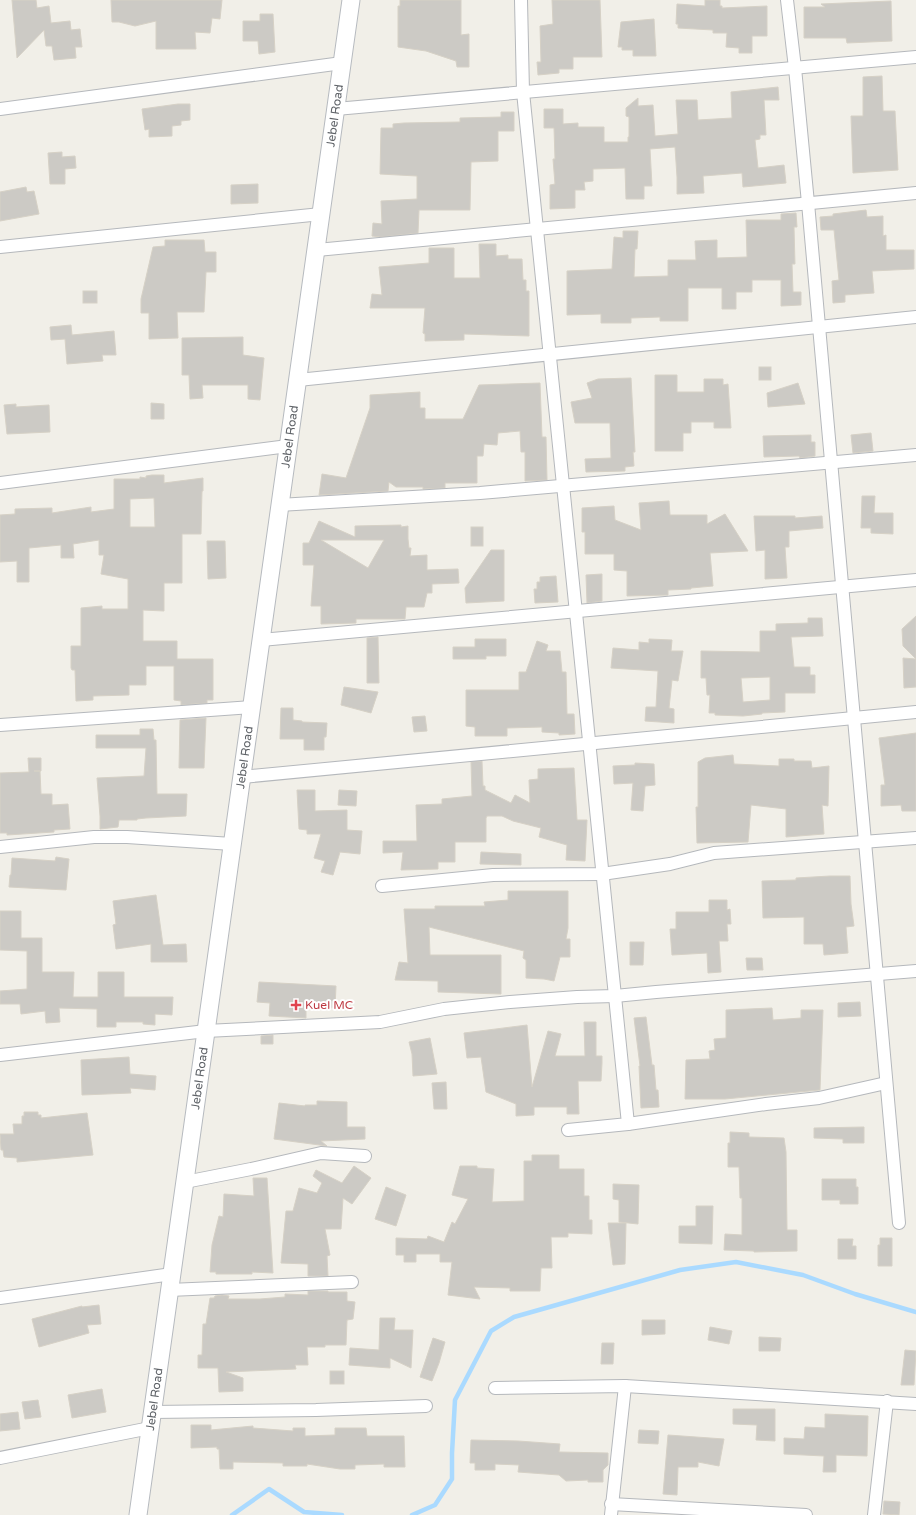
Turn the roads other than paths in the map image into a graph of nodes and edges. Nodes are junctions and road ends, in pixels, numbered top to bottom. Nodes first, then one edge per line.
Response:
1 (351, 0) edge
2 (521, 0) edge
3 (787, 0) edge
4 (916, 57) edge
5 (342, 63) junction
6 (795, 68) junction
7 (523, 92) junction
8 (0, 109) edge
9 (336, 109) junction
10 (916, 193) edge
11 (808, 203) junction
12 (321, 214) junction
13 (537, 229) junction
14 (0, 248) edge
15 (317, 250) junction
16 (916, 317) edge
17 (818, 327) junction
18 (550, 354) junction
19 (298, 380) junction
20 (288, 446) junction
21 (916, 455) edge
22 (831, 463) junction
23 (0, 483) edge
24 (563, 486) junction
25 (279, 505) junction
26 (916, 580) edge
27 (842, 587) junction
28 (576, 611) junction
29 (261, 640) junction
30 (252, 707) junction
31 (916, 712) edge
32 (854, 718) junction
33 (0, 725) edge
34 (589, 743) junction
35 (242, 777) junction
36 (916, 838) edge
37 (865, 842) junction
38 (232, 844) junction
39 (0, 847) edge
40 (602, 874) junction
41 (382, 886) dead end
42 (916, 971) edge
43 (877, 975) junction
44 (615, 996) junction
45 (206, 1031) junction
46 (0, 1055) edge
47 (886, 1083) junction
48 (628, 1124) junction
49 (568, 1130) dead end
50 (364, 1156) dead end
51 (184, 1182) junction
52 (899, 1223) dead end
53 (170, 1282) junction
54 (352, 1282) dead end
55 (0, 1298) edge
56 (625, 1386) junction
57 (495, 1388) dead end
58 (887, 1401) junction
59 (916, 1404) edge
60 (426, 1406) dead end
61 (151, 1420) junction
62 (0, 1458) edge
63 (611, 1509) edge
64 (138, 1515) edge
65 (806, 1515) edge
66 (874, 1515) edge

1 - 5 main road, Jebel Road
2 - 7 street
3 - 6 street
4 - 6 street
5 - 8 street
5 - 9 main road, Jebel Road
6 - 7 street
6 - 11 street
7 - 9 street
7 - 13 street
9 - 12 main road, Jebel Road
10 - 11 street
11 - 13 street
11 - 17 street
12 - 14 street
12 - 15 main road, Jebel Road
13 - 15 street
13 - 18 street
15 - 19 main road, Jebel Road
16 - 17 street
17 - 18 street
17 - 22 street
18 - 19 street
18 - 24 street
19 - 20 main road, Jebel Road
20 - 23 street
20 - 25 main road, Jebel Road
21 - 22 street
22 - 24 street
22 - 27 street
24 - 25 street
24 - 28 street
25 - 29 main road, Jebel Road
26 - 27 street
27 - 28 street
27 - 32 street
28 - 29 street
28 - 34 street
29 - 30 main road, Jebel Road
30 - 33 street
30 - 35 main road, Jebel Road
31 - 32 street
32 - 34 street
32 - 37 street
34 - 35 street
34 - 40 street
35 - 38 main road, Jebel Road
36 - 37 street
37 - 40 street
37 - 43 street
38 - 39 street
38 - 45 main road, Jebel Road
40 - 41 street
40 - 44 street
42 - 43 street
43 - 44 street
43 - 47 street
44 - 45 street
44 - 48 street
45 - 46 street
45 - 51 main road, Jebel Road
47 - 48 street
47 - 52 street
48 - 49 street
50 - 51 street
51 - 53 main road, Jebel Road
53 - 54 street
53 - 55 street
53 - 61 main road, Jebel Road
56 - 57 street
56 - 58 street
56 - 63 street
58 - 59 street
58 - 66 street
60 - 61 street
61 - 62 street
61 - 64 main road, Jebel Road
63 - 65 street

